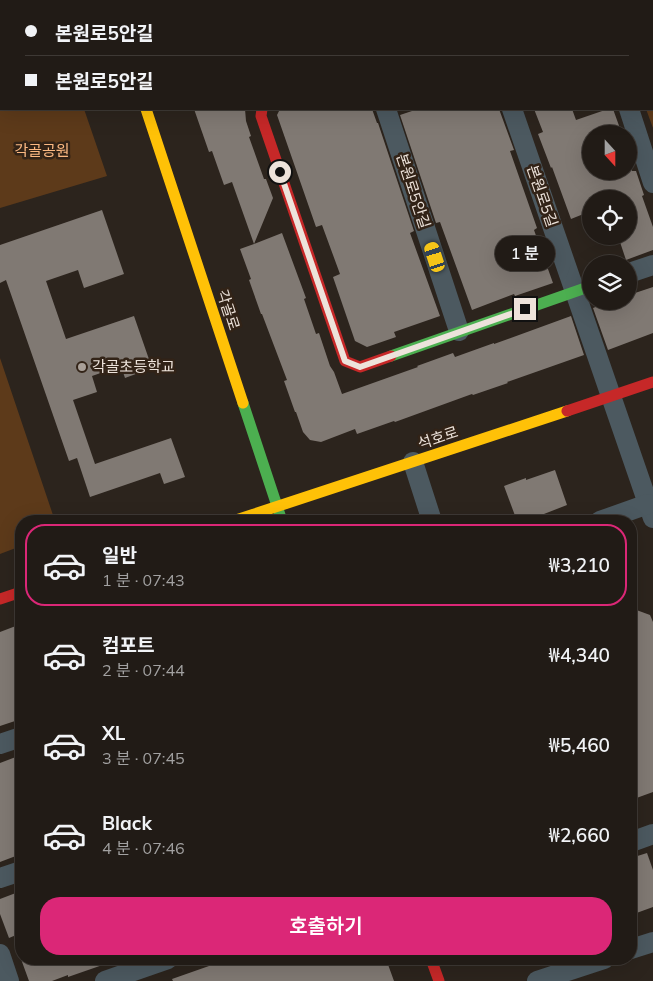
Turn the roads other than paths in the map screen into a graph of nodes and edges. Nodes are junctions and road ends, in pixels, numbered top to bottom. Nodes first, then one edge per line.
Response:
1 (146, 110) edge
2 (262, 110) edge
3 (386, 110) edge
4 (512, 110) edge
5 (629, 110) edge
6 (649, 157) edge
7 (653, 183) edge
8 (653, 265) edge
9 (637, 271) edge
10 (582, 286) edge
11 (582, 289) edge
12 (588, 310) edge
13 (459, 331) junction
14 (653, 382) edge
15 (610, 396) junction
16 (413, 462) junction
17 (650, 502) edge
18 (277, 506) junction
19 (251, 515) edge
20 (280, 515) edge
21 (430, 515) edge
22 (616, 515) edge
23 (15, 594) edge
24 (0, 599) edge
25 (15, 739) edge
26 (0, 744) edge
27 (653, 834) edge
28 (637, 840) edge
29 (15, 873) edge
30 (0, 878) edge
31 (653, 942) edge
32 (637, 948) edge
33 (0, 954) edge
34 (151, 965) edge
35 (433, 965) edge
36 (586, 965) edge
37 (9, 981) edge
38 (105, 981) edge
39 (439, 981) edge
40 (538, 981) edge

1 - 18 main road, 각골로
2 - 13 main road
3 - 13 street, 본원로5안길
4 - 10 street, 본원로5길
5 - 6 street
6 - 7 street
8 - 9 street
11 - 13 main road
12 - 15 street, 본원로5길
14 - 15 main road, 석호로
15 - 16 main road, 석호로
15 - 17 street, 본원로5길
16 - 18 main road, 석호로
16 - 21 street
17 - 22 street
18 - 19 main road, 석호로
18 - 20 main road, 각골로
23 - 24 main road
25 - 26 street
27 - 28 street
29 - 30 street
31 - 32 street
33 - 37 street
34 - 38 street
35 - 39 main road
36 - 40 street

